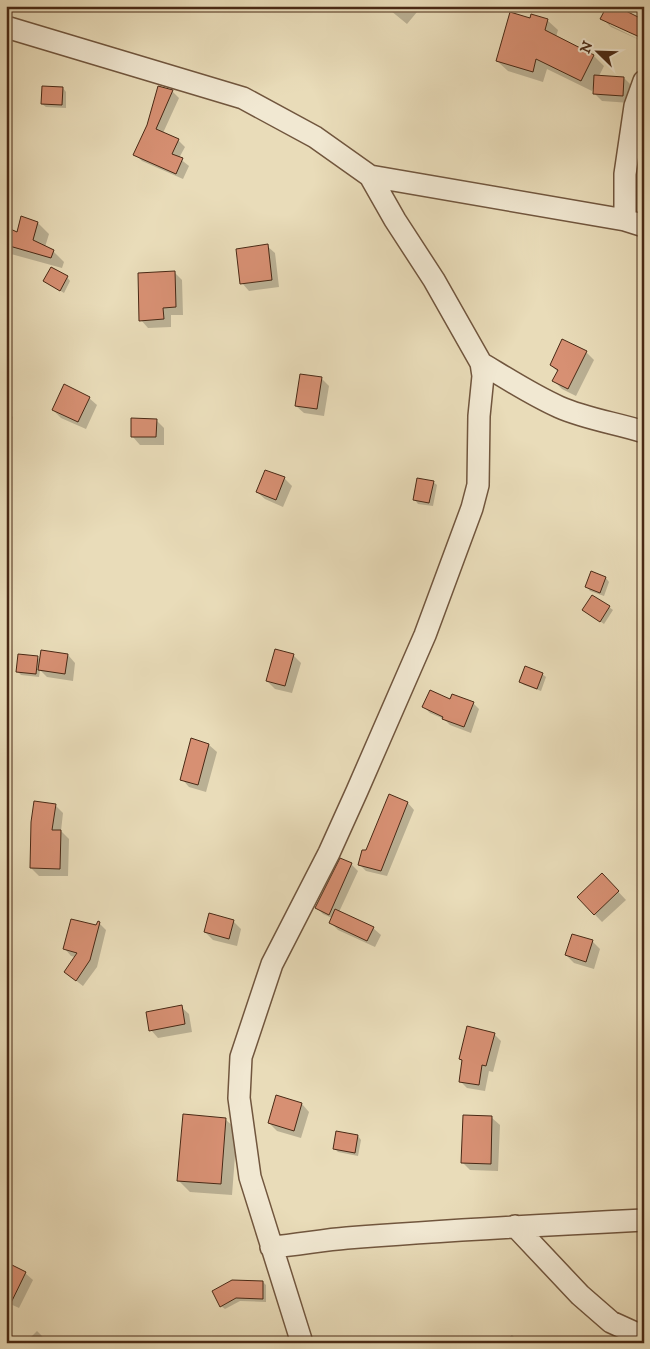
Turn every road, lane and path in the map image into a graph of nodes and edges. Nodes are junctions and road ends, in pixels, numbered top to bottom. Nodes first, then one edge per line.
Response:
1 (6, 27) edge
2 (644, 81) edge
3 (370, 176) junction
4 (635, 223) edge
5 (481, 363) junction
6 (644, 432) edge
7 (644, 1220) edge
8 (515, 1226) junction
9 (271, 1247) junction
10 (644, 1337) edge
11 (302, 1343) edge

1 - 3 street
2 - 4 street
3 - 4 street
3 - 5 street
5 - 6 street
5 - 9 street
7 - 8 street
8 - 9 street
8 - 10 street
9 - 11 street

